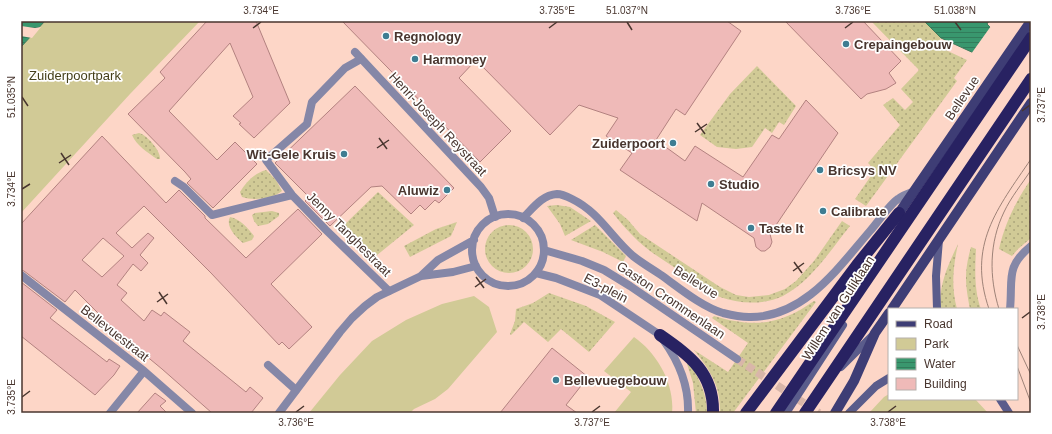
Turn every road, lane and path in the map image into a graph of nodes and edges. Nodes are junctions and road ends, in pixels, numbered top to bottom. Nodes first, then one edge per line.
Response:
1 (1031, 21) edge
2 (1031, 38) edge
3 (355, 52) dead end
4 (361, 59) junction
5 (1031, 79) edge
6 (1031, 103) edge
7 (175, 181) dead end
8 (915, 190) junction
9 (292, 195) junction
10 (899, 214) junction
11 (495, 217) junction
12 (523, 218) junction
13 (939, 239) junction
14 (474, 240) junction
15 (343, 246) junction
16 (1031, 246) edge
17 (544, 250) junction
18 (336, 253) dead end
19 (476, 266) junction
20 (536, 274) junction
21 (21, 275) edge
22 (421, 276) junction
23 (389, 291) junction
24 (893, 308) edge
25 (937, 308) edge
26 (1010, 308) edge
27 (888, 314) edge
28 (875, 333) junction
29 (660, 335) junction
30 (737, 359) tunnel mouth
31 (268, 365) dead end
32 (144, 371) junction
33 (888, 379) edge
34 (296, 390) junction
35 (1001, 400) edge
36 (110, 413) edge
37 (192, 413) edge
38 (279, 413) edge
39 (688, 413) edge
40 (713, 413) edge
41 (746, 413) edge
42 (776, 413) edge
43 (786, 413) edge
44 (805, 413) edge
45 (809, 413) edge
46 (835, 413) edge
47 (849, 413) edge
48 (1009, 413) edge

1 - 8 main road, Bellevue
2 - 42 highway, bridge
3 - 4 street, Henri-Joseph Reystraat
4 - 9 street, Jenny Tanghestraat
4 - 11 street, Henri-Joseph Reystraat
5 - 44 highway, bridge
6 - 13 main road
7 - 9 street, Jenny Tanghestraat
8 - 10 main road, Bellevue
8 - 12 street, Bellevue
9 - 15 street, Jenny Tanghestraat
10 - 41 highway
10 - 43 main road, Willem van Guliklaan
11 - 12 street
11 - 14 street
12 - 17 street
13 - 24 main road
13 - 25 main road
14 - 19 street
14 - 22 street
15 - 18 street
15 - 23 street, Jenny Tanghestraat
16 - 26 street
17 - 20 street
17 - 30 street, Gaston Crommenlaan
19 - 20 street
19 - 22 street
20 - 29 street, E3-plein
21 - 32 street, Bellevuestraat
22 - 23 street
23 - 34 street
27 - 28 main road
28 - 45 main road
28 - 46 main road
29 - 39 street
29 - 40 highway
31 - 34 street
32 - 36 street
32 - 37 street, Bellevuestraat
33 - 47 main road
34 - 38 street
35 - 48 main road

